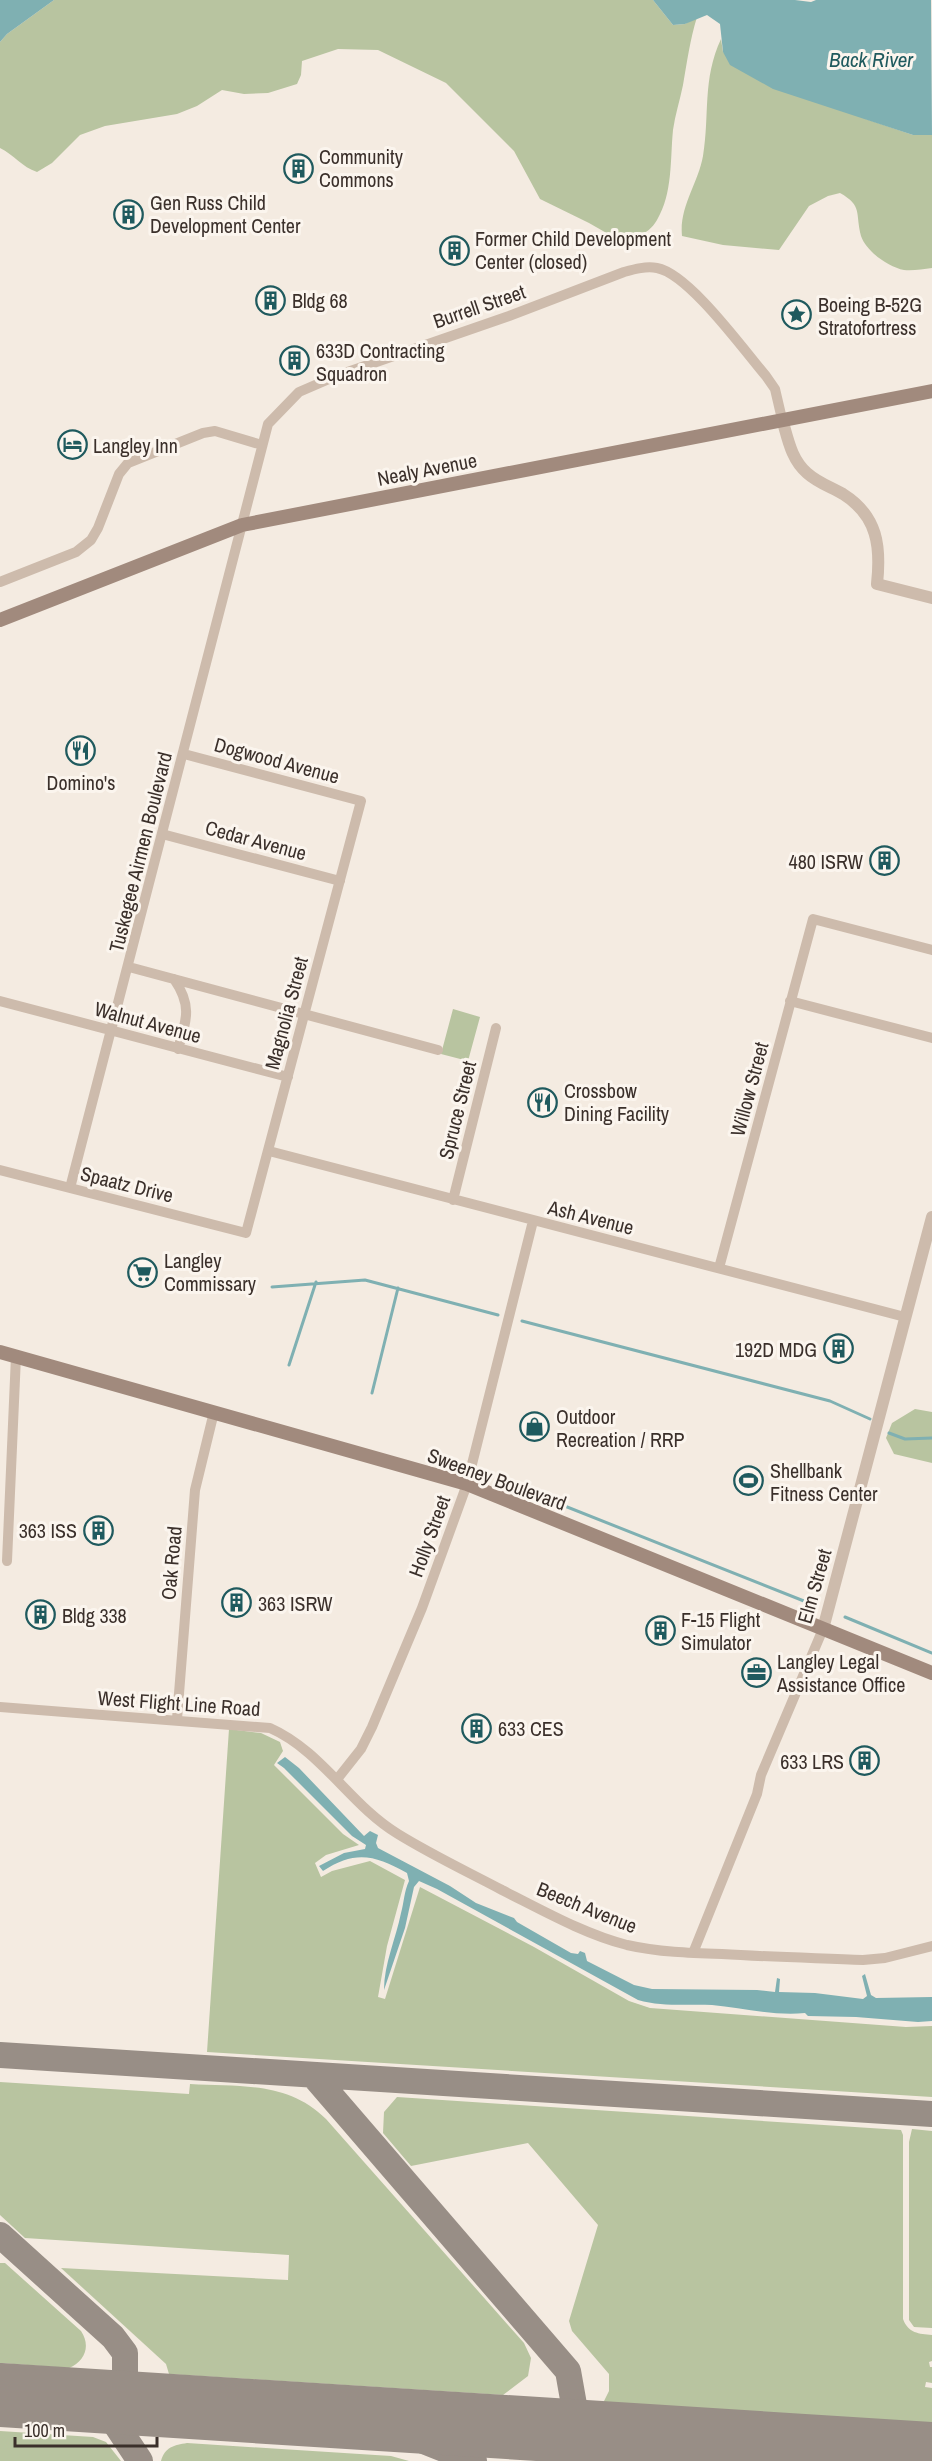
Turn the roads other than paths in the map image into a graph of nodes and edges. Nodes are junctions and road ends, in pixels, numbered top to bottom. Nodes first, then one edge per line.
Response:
1 (932, 382) edge
2 (932, 391) edge
3 (875, 400) junction
4 (783, 419) junction
5 (262, 445) junction
6 (242, 525) junction
7 (0, 582) edge
8 (932, 598) edge
9 (0, 620) edge
10 (184, 754) junction
11 (361, 801) joint
12 (162, 834) junction
13 (340, 881) junction
14 (932, 950) edge
15 (129, 967) junction
16 (174, 979) junction
17 (0, 1001) edge
18 (790, 1001) junction
19 (303, 1014) junction
20 (496, 1028) dead end
21 (112, 1031) junction
22 (932, 1038) edge
23 (178, 1048) junction
24 (438, 1050) dead end
25 (288, 1077) junction
26 (269, 1151) junction
27 (0, 1170) edge
28 (70, 1188) junction
29 (453, 1200) junction
30 (932, 1217) edge
31 (533, 1221) junction
32 (246, 1233) joint
33 (719, 1268) junction
34 (905, 1317) junction
35 (0, 1352) edge
36 (16, 1356) junction
37 (214, 1412) junction
38 (467, 1484) junction
39 (7, 1561) dead end
40 (823, 1629) junction
41 (932, 1673) edge
42 (0, 1707) edge
43 (177, 1719) junction
44 (338, 1778) junction
45 (932, 1946) edge
46 (693, 1953) junction

1 - 3 main road
2 - 3 main road
3 - 4 main road, Nealy Avenue
4 - 5 street, Burrell Street
4 - 6 main road, Nealy Avenue
4 - 8 street
5 - 6 street, Burrell Street
5 - 7 street
6 - 9 main road, Nealy Avenue
6 - 10 street, Tuskegee Airmen Boulevard
10 - 11 street, Dogwood Avenue
10 - 12 street, Tuskegee Airmen Boulevard
11 - 13 street, Magnolia Street
12 - 13 street, Cedar Avenue
12 - 15 street, Tuskegee Airmen Boulevard
13 - 19 street, Magnolia Street
14 - 18 street, Willow Street
15 - 16 street
15 - 21 street, Tuskegee Airmen Boulevard
16 - 19 street
16 - 23 street
17 - 21 street, Walnut Avenue
18 - 22 street
18 - 33 street, Willow Street
19 - 24 street
19 - 25 street, Magnolia Street
20 - 29 street, Spruce Street
21 - 23 street, Walnut Avenue
21 - 28 street, Tuskegee Airmen Boulevard
23 - 25 street, Walnut Avenue
25 - 26 street, Magnolia Street
26 - 29 street, Ash Avenue
26 - 32 street, Magnolia Street
27 - 28 street, Spaatz Drive
28 - 32 street, Spaatz Drive
29 - 31 street, Ash Avenue
30 - 34 street, Elm Street
31 - 33 street, Ash Avenue
31 - 38 street, Holly Street
33 - 34 street, Ash Avenue
34 - 40 street, Elm Street
35 - 36 main road, Sweeney Boulevard
36 - 37 main road, Sweeney Boulevard
36 - 39 street
37 - 38 main road, Sweeney Boulevard
37 - 43 street, Oak Road
38 - 40 main road, Sweeney Boulevard
38 - 44 street, Holly Street
40 - 41 main road, Sweeney Boulevard
40 - 46 street, Elm Street
42 - 43 street, West Flight Line Road
43 - 44 street, West Flight Line Road
44 - 46 street, Beech Avenue
45 - 46 street, Beech Avenue

